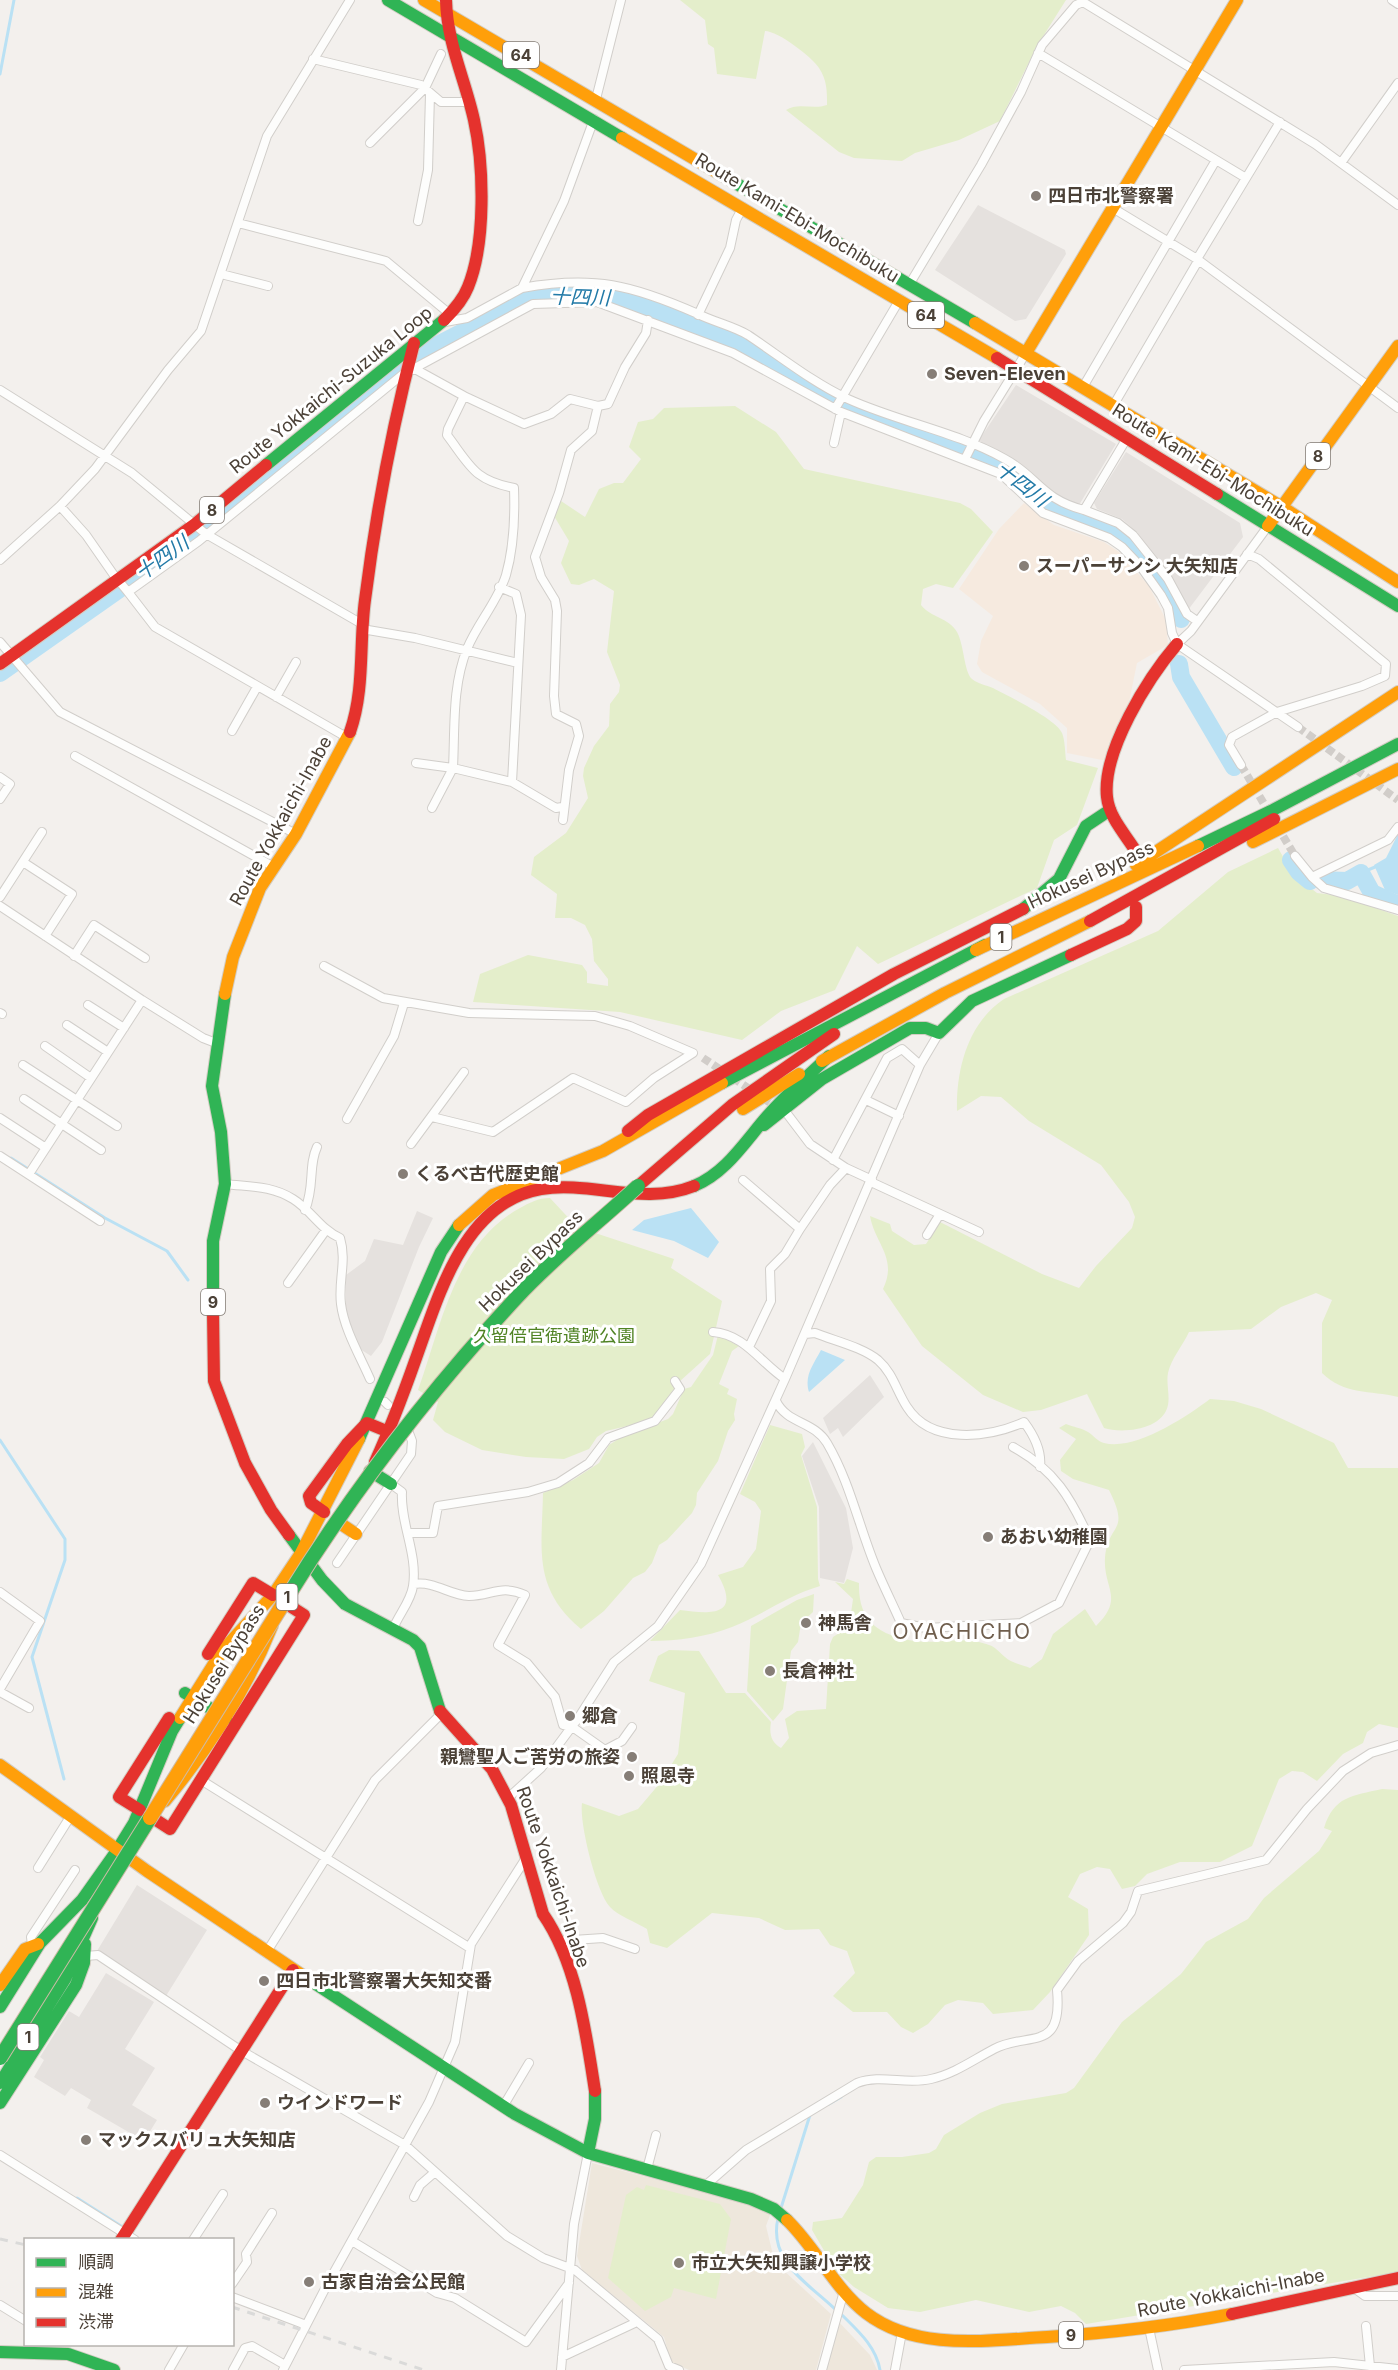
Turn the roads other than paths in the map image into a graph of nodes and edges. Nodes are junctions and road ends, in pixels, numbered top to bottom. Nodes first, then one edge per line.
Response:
1 (350, 0) edge
2 (388, 0) edge
3 (424, 0) edge
4 (621, 0) edge
5 (1237, 0) edge
6 (1392, 0) edge
7 (1083, 1) edge
8 (1398, 4) edge
9 (446, 6) edge
10 (448, 33) junction
11 (1038, 53) junction
12 (441, 54) dead end
13 (313, 59) junction
14 (1193, 69) junction
15 (1398, 83) edge
16 (427, 91) junction
17 (596, 99) junction
18 (468, 102) junction
19 (594, 119) junction
20 (1280, 122) junction
21 (1160, 126) junction
22 (370, 143) dead end
23 (1216, 160) junction
24 (1341, 163) junction
25 (1246, 178) junction
26 (1398, 205) edge
27 (743, 207) junction
28 (1111, 207) junction
29 (418, 221) dead end
30 (238, 223) junction
31 (1169, 242) junction
32 (1197, 260) junction
33 (221, 273) junction
34 (909, 285) junction
35 (268, 286) dead end
36 (522, 288) junction
37 (900, 299) junction
38 (698, 315) junction
39 (448, 318) junction
40 (648, 320) junction
41 (414, 346) junction
42 (1398, 346) edge
43 (1026, 353) junction
44 (411, 369) junction
45 (1017, 370) junction
46 (1083, 387) junction
47 (1368, 387) junction
48 (0, 390) edge
49 (464, 396) junction
50 (841, 397) junction
51 (598, 406) junction
52 (1113, 406) junction
53 (1398, 408) edge
54 (837, 409) junction
55 (345, 412) junction
56 (1128, 438) junction
57 (834, 443) dead end
58 (972, 445) junction
59 (106, 456) junction
60 (965, 458) junction
61 (1047, 496) dead end
62 (60, 506) junction
63 (1038, 506) junction
64 (1282, 507) junction
65 (1084, 510) junction
66 (1268, 526) junction
67 (201, 529) junction
68 (1134, 549) junction
69 (1247, 554) junction
70 (0, 560) edge
71 (1398, 582) edge
72 (122, 585) junction
73 (500, 587) junction
74 (1398, 606) edge
75 (1197, 621) junction
76 (362, 627) junction
77 (0, 642) edge
78 (1177, 644) junction
79 (467, 649) junction
80 (10, 661) edge
81 (296, 662) dead end
82 (518, 663) junction
83 (257, 687) junction
84 (1398, 692) edge
85 (276, 698) junction
86 (1277, 712) junction
87 (1298, 727) tunnel mouth
88 (232, 731) dead end
89 (348, 738) junction
90 (1398, 745) edge
91 (75, 756) dead end
92 (416, 763) dead end
93 (1241, 765) tunnel mouth
94 (453, 768) junction
95 (1398, 769) edge
96 (0, 777) edge
97 (512, 782) junction
98 (0, 799) edge
99 (562, 807) junction
100 (432, 808) dead end
101 (1110, 810) junction
102 (563, 820) dead end
103 (1398, 827) edge
104 (42, 832) dead end
105 (296, 834) junction
106 (1135, 850) dead end
107 (1295, 856) tunnel mouth
108 (23, 862) junction
109 (274, 867) junction
110 (1312, 877) junction
111 (0, 897) edge
112 (0, 906) edge
113 (1137, 907) dead end
114 (1398, 910) edge
115 (1050, 914) junction
116 (1102, 915) junction
117 (45, 936) junction
118 (985, 945) junction
119 (74, 956) junction
120 (145, 958) dead end
121 (324, 966) dead end
122 (142, 1000) junction
123 (404, 1003) junction
124 (88, 1005) dead end
125 (67, 1025) dead end
126 (124, 1028) junction
127 (939, 1033) junction
128 (216, 1043) junction
129 (45, 1046) dead end
130 (108, 1052) junction
131 (693, 1053) junction
132 (829, 1056) junction
133 (703, 1058) tunnel mouth
134 (23, 1065) dead end
135 (920, 1065) junction
136 (464, 1072) dead end
137 (91, 1078) junction
138 (24, 1100) dead end
139 (77, 1100) junction
140 (866, 1100) junction
141 (788, 1115) tunnel mouth
142 (899, 1116) junction
143 (432, 1117) junction
144 (0, 1118) edge
145 (347, 1119) dead end
146 (61, 1125) junction
147 (117, 1126) dead end
148 (754, 1131) junction
149 (411, 1144) dead end
150 (317, 1147) dead end
151 (46, 1148) junction
152 (101, 1149) dead end
153 (603, 1151) junction
154 (0, 1156) edge
155 (833, 1160) junction
156 (846, 1168) junction
157 (31, 1172) junction
158 (743, 1180) dead end
159 (872, 1181) junction
160 (225, 1184) junction
161 (638, 1186) junction
162 (305, 1210) junction
163 (940, 1214) junction
164 (100, 1221) dead end
165 (800, 1229) junction
166 (326, 1230) junction
167 (979, 1232) dead end
168 (927, 1235) dead end
169 (288, 1283) dead end
170 (713, 1332) dead end
171 (805, 1334) junction
172 (749, 1347) junction
173 (370, 1379) dead end
174 (785, 1379) junction
175 (675, 1381) dead end
176 (776, 1401) junction
177 (402, 1420) dead end
178 (366, 1423) junction
179 (387, 1435) junction
180 (1013, 1448) dead end
181 (1040, 1467) junction
182 (370, 1471) junction
183 (391, 1484) junction
184 (324, 1512) junction
185 (338, 1522) junction
186 (409, 1533) junction
187 (356, 1534) junction
188 (304, 1556) junction
189 (337, 1563) dead end
190 (414, 1584) junction
191 (0, 1592) edge
192 (277, 1598) junction
193 (393, 1629) junction
194 (0, 1690) edge
195 (189, 1695) junction
196 (29, 1708) dead end
197 (441, 1714) junction
198 (231, 1722) junction
199 (571, 1726) junction
200 (632, 1727) dead end
201 (1398, 1745) edge
202 (0, 1765) edge
203 (201, 1780) junction
204 (508, 1798) junction
205 (140, 1810) junction
206 (70, 1817) junction
207 (153, 1818) junction
208 (121, 1856) junction
209 (326, 1857) junction
210 (527, 1857) junction
211 (38, 1868) dead end
212 (75, 1870) dead end
213 (85, 1935) junction
214 (558, 1941) junction
215 (36, 1944) junction
216 (470, 1948) junction
217 (635, 1949) dead end
218 (266, 1953) junction
219 (86, 1956) junction
220 (293, 1970) junction
221 (0, 1985) edge
222 (0, 2007) edge
223 (240, 2050) junction
224 (0, 2058) edge
225 (529, 2063) dead end
226 (445, 2066) junction
227 (0, 2083) edge
228 (0, 2103) edge
229 (504, 2105) junction
230 (656, 2135) dead end
231 (405, 2145) junction
232 (588, 2153) junction
233 (0, 2155) edge
234 (647, 2169) junction
235 (435, 2172) junction
236 (706, 2185) junction
237 (223, 2194) dead end
238 (414, 2197) dead end
239 (272, 2212) dead end
240 (127, 2237) edge
241 (194, 2238) edge
242 (352, 2241) junction
243 (569, 2266) junction
244 (1398, 2278) edge
245 (234, 2281) edge
246 (569, 2283) junction
247 (1354, 2288) junction
248 (1398, 2296) edge
249 (234, 2298) edge
250 (841, 2298) junction
251 (0, 2305) edge
252 (24, 2320) edge
253 (637, 2322) junction
254 (306, 2325) junction
255 (1366, 2326) dead end
256 (1149, 2328) junction
257 (902, 2332) junction
258 (183, 2346) edge
259 (52, 2348) edge
260 (0, 2352) edge
261 (562, 2357) junction
262 (1324, 2366) edge
263 (1370, 2366) junction
264 (284, 2367) edge
265 (1398, 2369) edge
266 (114, 2370) edge
267 (169, 2370) edge
268 (233, 2370) edge
269 (561, 2370) edge
270 (679, 2370) edge
271 (822, 2370) edge
272 (895, 2370) edge
273 (1158, 2370) edge
274 (1187, 2370) edge

1 - 13 street
2 - 10 main road, Route Kami-Ebi-Mochibuku / 64
3 - 9 main road, Route Kami-Ebi-Mochibuku / 64
4 - 17 street
5 - 14 main road
6 - 8 street
7 - 11 street
7 - 14 street
9 - 10 main road, Route Yokkaichi-Suzuka Loop / 8
9 - 17 main road, Route Kami-Ebi-Mochibuku / 64
10 - 18 main road, Route Yokkaichi-Suzuka Loop / 8
10 - 19 main road, Route Kami-Ebi-Mochibuku / 64
11 - 21 street
11 - 34 street
12 - 16 street
13 - 16 street
13 - 30 street
14 - 20 street
14 - 21 main road
15 - 24 street
16 - 18 street
16 - 22 street
16 - 29 street
17 - 34 main road, Route Kami-Ebi-Mochibuku / 64
18 - 39 main road, Route Yokkaichi-Suzuka Loop / 8
19 - 27 main road, Route Kami-Ebi-Mochibuku / 64
19 - 36 street
20 - 24 street
20 - 25 street
21 - 23 street
21 - 28 main road
23 - 25 street
23 - 31 street
24 - 26 street
25 - 32 street
27 - 37 main road, Route Kami-Ebi-Mochibuku / 64
27 - 38 street
28 - 31 street
28 - 43 main road
30 - 33 street
30 - 39 street
31 - 32 street
31 - 46 street
32 - 47 street
32 - 52 street
33 - 35 street
33 - 59 street
34 - 43 main road, Route Kami-Ebi-Mochibuku / 64
36 - 38 street
36 - 39 street
37 - 45 main road, Route Kami-Ebi-Mochibuku / 64
37 - 50 street
38 - 50 street
39 - 41 main road, Route Yokkaichi-Suzuka Loop / 8
40 - 44 street
40 - 51 street
40 - 54 street
41 - 44 main road, Route Yokkaichi-Inabe / 9
41 - 55 main road, Route Yokkaichi-Suzuka Loop / 8
42 - 47 main road, 8
43 - 45 street
43 - 46 main road, Route Kami-Ebi-Mochibuku / 64
44 - 49 street
44 - 55 street
44 - 76 main road, Route Yokkaichi-Inabe / 9
45 - 56 main road, Route Kami-Ebi-Mochibuku / 64
45 - 58 street
46 - 52 main road, Route Kami-Ebi-Mochibuku / 64
47 - 53 street
47 - 64 main road, 8
48 - 59 street
49 - 51 street
49 - 73 street
50 - 54 street
50 - 58 street
51 - 99 street
52 - 64 main road, Route Kami-Ebi-Mochibuku / 64
54 - 57 street
54 - 60 street
55 - 67 main road, Route Yokkaichi-Suzuka Loop / 8
56 - 65 street
56 - 66 main road, Route Kami-Ebi-Mochibuku / 64
58 - 60 street
58 - 65 street
59 - 62 street
59 - 67 street
60 - 63 street
61 - 63 street
62 - 70 street
62 - 72 street
63 - 68 street
64 - 66 main road, 8
64 - 71 main road, Route Kami-Ebi-Mochibuku / 64
65 - 68 street
66 - 69 street
66 - 74 main road, Route Kami-Ebi-Mochibuku / 64
67 - 72 main road, Route Yokkaichi-Suzuka Loop / 8
67 - 76 street
68 - 75 street
68 - 78 street
69 - 75 street
69 - 86 street
72 - 80 main road, Route Yokkaichi-Suzuka Loop / 8
72 - 83 street
73 - 79 street
73 - 82 street
75 - 78 street
76 - 79 street
76 - 89 main road, Route Yokkaichi-Inabe / 9
77 - 80 street
78 - 86 street
78 - 101 main road
79 - 82 street
79 - 94 street
80 - 105 street
81 - 85 street
82 - 97 street
83 - 85 street
83 - 88 street
84 - 115 main road, 1
85 - 89 street
86 - 87 street
86 - 93 street
89 - 105 main road, Route Yokkaichi-Inabe / 9
90 - 115 main road, Hokusei Bypass / 1
90 - 116 main road, Hokusei Bypass / 1
91 - 109 street
92 - 94 street
94 - 97 street
94 - 100 street
95 - 116 main road, 1
96 - 98 street
97 - 99 street
99 - 102 street
101 - 106 main road
101 - 153 main road
103 - 110 street
104 - 108 street
105 - 109 main road, Route Yokkaichi-Inabe / 9
107 - 110 street
108 - 111 street
108 - 117 street
109 - 128 main road, Route Yokkaichi-Inabe / 9
110 - 114 street
112 - 117 street
113 - 127 main road
115 - 118 main road, Hokusei Bypass / 1
116 - 132 main road, Hokusei Bypass / 1
117 - 119 street
118 - 153 main road
118 - 161 main road, Hokusei Bypass / 1
119 - 120 street
119 - 122 street
121 - 123 street
122 - 126 street
122 - 128 street
123 - 131 street
123 - 145 street
124 - 126 street
125 - 130 street
126 - 130 street
127 - 135 street
127 - 148 main road
128 - 160 main road, Route Yokkaichi-Inabe / 9
129 - 137 street
130 - 137 street
131 - 133 street
131 - 143 street
132 - 148 main road
132 - 161 main road, Hokusei Bypass / 1
134 - 139 street
135 - 140 street
135 - 142 street
136 - 143 street
137 - 139 street
138 - 146 street
139 - 146 street
139 - 147 street
140 - 142 street
140 - 155 street
141 - 155 street
142 - 159 street
143 - 149 street
144 - 151 street
146 - 151 street
146 - 152 street
148 - 179 main road
150 - 162 street
151 - 157 street
153 - 178 main road
154 - 157 street
155 - 156 street
156 - 159 street
156 - 165 street
157 - 164 street
158 - 165 street
159 - 163 street
159 - 171 street
160 - 162 street
160 - 188 main road, Route Yokkaichi-Inabe / 9
161 - 224 main road, Hokusei Bypass / 1, bridge
162 - 166 street
163 - 167 street
163 - 168 street
165 - 172 street
166 - 169 street
166 - 173 street
170 - 172 street
171 - 174 street
171 - 181 street
172 - 174 street
174 - 176 street
175 - 186 street
176 - 181 street
176 - 199 street
177 - 183 street
178 - 179 main road
178 - 184 main road
178 - 184 main road
179 - 182 main road
180 - 181 street
182 - 183 main road
182 - 185 main road
183 - 186 street
183 - 187 street
184 - 188 main road
185 - 187 main road
185 - 188 main road
186 - 190 street
187 - 189 street
188 - 192 main road
188 - 193 main road, Route Yokkaichi-Inabe / 9
190 - 193 street
190 - 199 street
191 - 194 street
192 - 195 main road
192 - 195 main road
192 - 198 main road
192 - 198 main road
193 - 197 main road, Route Yokkaichi-Inabe / 9
194 - 196 street
195 - 198 main road
195 - 205 main road
195 - 205 main road
197 - 204 main road, Route Yokkaichi-Inabe / 9
197 - 209 street
198 - 203 main road
198 - 207 main road
199 - 200 street
199 - 204 street
201 - 236 street
202 - 206 main road
203 - 207 main road
203 - 209 street
204 - 210 main road, Route Yokkaichi-Inabe / 9
205 - 208 main road
206 - 208 main road
206 - 211 street
207 - 208 main road
208 - 213 main road, 1
208 - 215 main road, 1
208 - 218 main road
209 - 216 street
209 - 218 street
210 - 214 main road, Route Yokkaichi-Inabe / 9
210 - 216 street
212 - 215 street
213 - 219 main road
213 - 227 main road, 1
214 - 217 street
214 - 232 main road, Route Yokkaichi-Inabe / 9
215 - 221 main road
215 - 222 main road, 1
216 - 226 street
218 - 220 main road
219 - 223 street
219 - 228 main road
220 - 223 main road
220 - 226 main road
223 - 231 street
223 - 240 main road
225 - 229 street
226 - 229 main road
226 - 231 street
229 - 232 main road
230 - 234 street
231 - 235 street
231 - 242 street
232 - 234 main road, Route Yokkaichi-Inabe / 9
232 - 243 street
233 - 240 street
234 - 236 main road, Route Yokkaichi-Inabe / 9
235 - 238 street
235 - 243 street
236 - 250 main road, Route Yokkaichi-Inabe / 9
237 - 241 street
239 - 245 street
242 - 246 street
242 - 254 street
243 - 246 street
243 - 253 street
244 - 247 main road, Route Yokkaichi-Inabe / 9
246 - 261 street
247 - 248 street
247 - 256 main road, Route Yokkaichi-Inabe / 9
249 - 254 street
250 - 257 main road, Route Yokkaichi-Inabe / 9
250 - 271 street
251 - 252 street
253 - 261 street
253 - 270 street
254 - 264 street
255 - 263 street
256 - 257 main road, Route Yokkaichi-Inabe / 9
256 - 273 street
257 - 272 street
258 - 267 street
259 - 260 main road
259 - 266 main road
261 - 269 street
262 - 263 street
262 - 274 street
263 - 265 street
264 - 268 street

